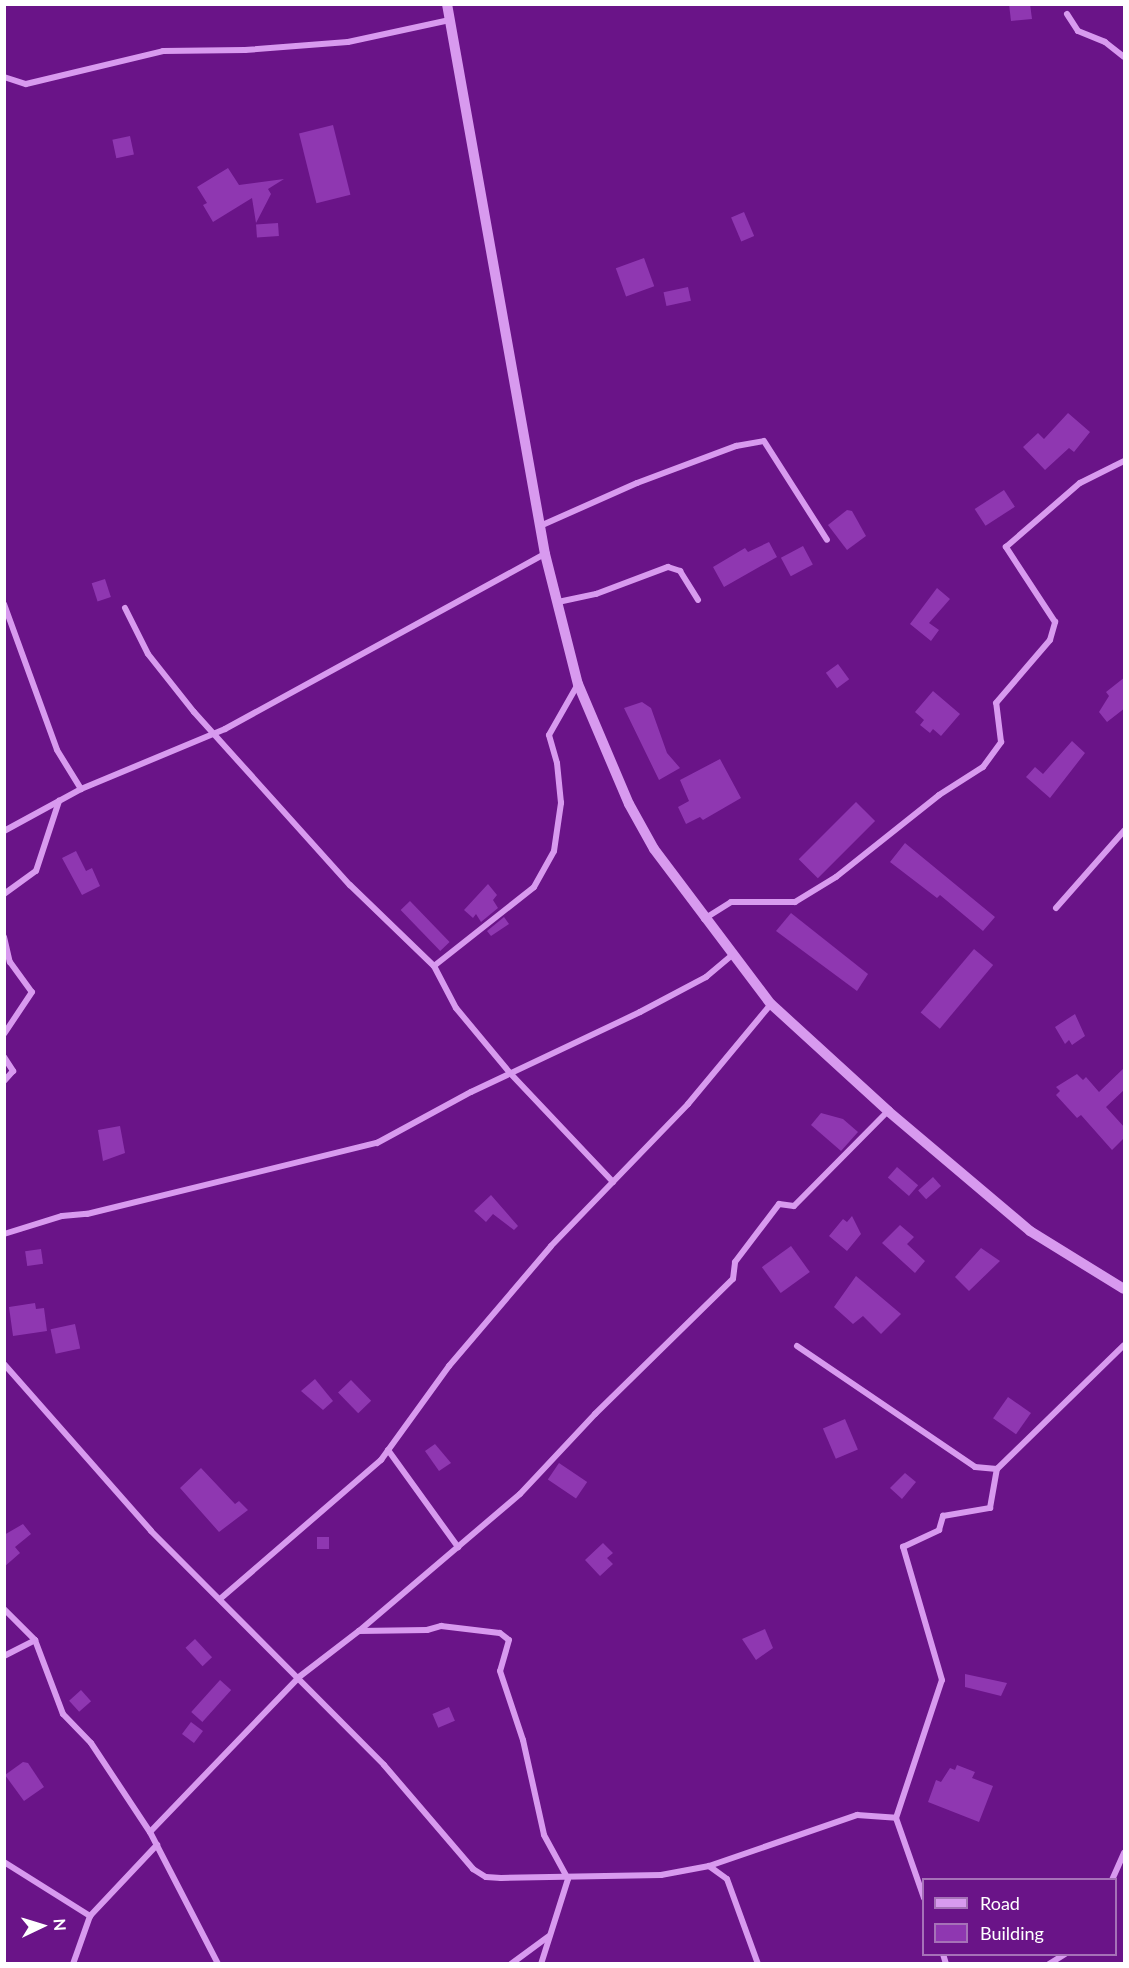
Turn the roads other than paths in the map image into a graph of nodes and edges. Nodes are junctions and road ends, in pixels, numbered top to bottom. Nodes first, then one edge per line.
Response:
1 (447, 4) edge
2 (1066, 14) dead end
3 (450, 20) junction
4 (1125, 57) edge
5 (4, 77) edge
6 (1125, 461) edge
7 (540, 526) junction
8 (827, 540) dead end
9 (545, 554) junction
10 (698, 600) dead end
11 (558, 602) junction
12 (4, 604) edge
13 (125, 608) dead end
14 (578, 684) junction
15 (213, 734) junction
16 (81, 789) junction
17 (59, 801) junction
18 (4, 831) edge
19 (1125, 831) edge
20 (4, 894) edge
21 (1056, 908) dead end
22 (704, 919) junction
23 (4, 937) edge
24 (731, 956) junction
25 (434, 966) junction
26 (771, 1004) junction
27 (4, 1034) edge
28 (4, 1057) edge
29 (510, 1074) junction
30 (4, 1081) edge
31 (888, 1111) junction
32 (613, 1182) junction
33 (4, 1234) edge
34 (1125, 1289) edge
35 (1125, 1344) edge
36 (798, 1346) dead end
37 (4, 1364) edge
38 (388, 1450) junction
39 (997, 1469) junction
40 (458, 1547) junction
41 (220, 1599) junction
42 (4, 1609) edge
43 (359, 1631) junction
44 (34, 1640) junction
45 (4, 1656) edge
46 (299, 1677) junction
47 (896, 1818) junction
48 (150, 1832) junction
49 (157, 1845) junction
50 (1125, 1853) edge
51 (4, 1862) edge
52 (709, 1866) junction
53 (1113, 1878) edge
54 (568, 1879) junction
55 (922, 1892) edge
56 (90, 1916) junction
57 (550, 1935) junction
58 (1062, 1956) edge
59 (73, 1964) edge
60 (218, 1964) edge
61 (511, 1964) edge
62 (542, 1964) edge
63 (758, 1964) edge
64 (1049, 1964) edge

1 - 3 street
2 - 4 street
3 - 5 street
3 - 7 street
6 - 22 street
7 - 8 street
7 - 9 street
9 - 11 street
9 - 15 street
10 - 11 street
11 - 14 street
12 - 16 street
13 - 15 street
14 - 22 street
14 - 25 street
15 - 16 street
15 - 25 street
16 - 17 street
17 - 18 street
17 - 20 street
19 - 21 street
22 - 24 street
23 - 27 street
24 - 26 street
24 - 29 street
25 - 29 street
26 - 31 street
26 - 32 street
28 - 30 street
29 - 32 street
29 - 33 street
31 - 34 street
31 - 40 street
32 - 38 street
35 - 39 street
36 - 39 street
37 - 41 street
38 - 40 street
38 - 41 street
39 - 47 street
40 - 43 street
41 - 46 street
42 - 44 street
43 - 46 street
43 - 54 street
44 - 45 street
44 - 48 street
46 - 48 street
46 - 54 street
47 - 52 street
47 - 55 street
48 - 49 street
49 - 56 street
49 - 60 street
50 - 53 street
51 - 56 street
52 - 54 street
52 - 63 street
54 - 57 street
56 - 59 street
57 - 61 street
57 - 62 street
58 - 64 street

